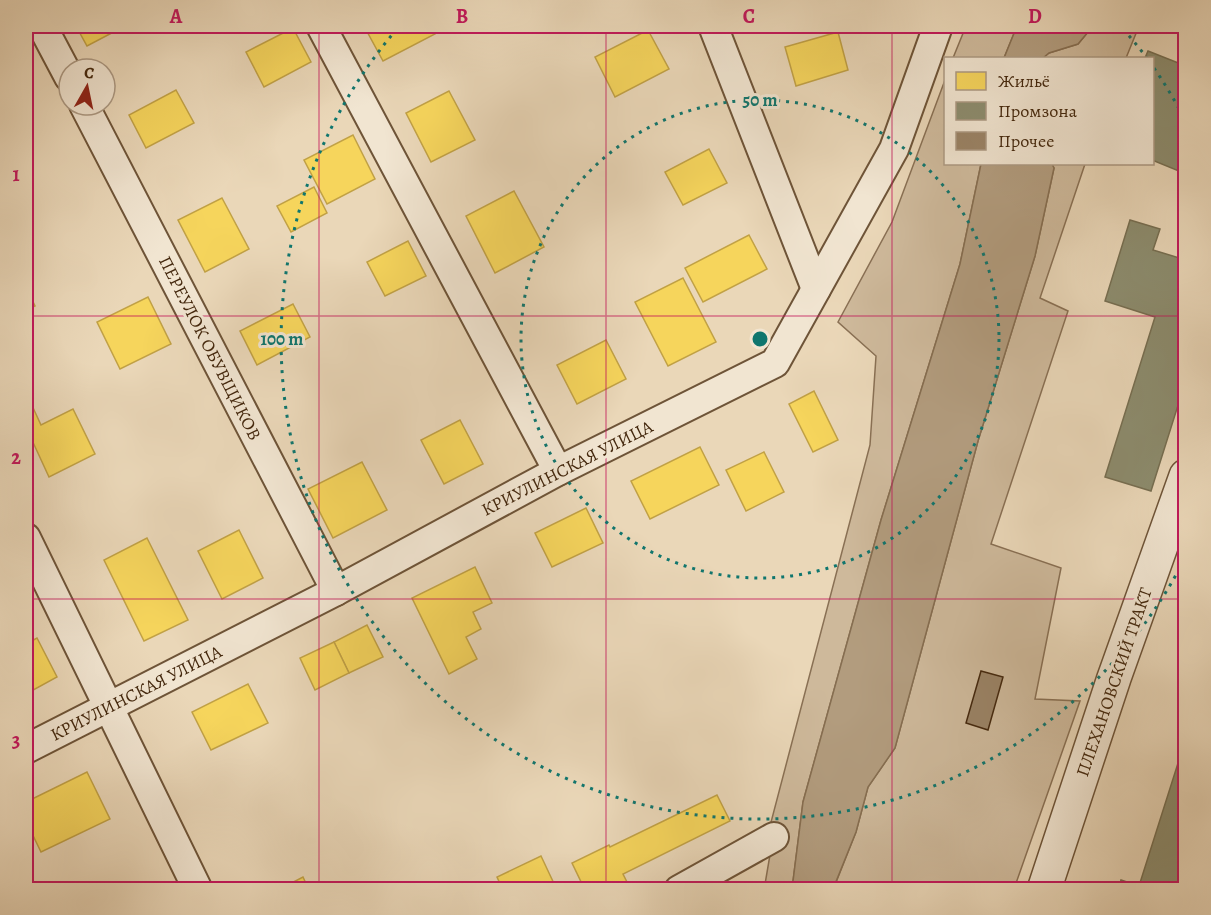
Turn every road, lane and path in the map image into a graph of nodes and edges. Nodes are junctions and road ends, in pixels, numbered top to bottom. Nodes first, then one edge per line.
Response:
1 (42, 26) edge
2 (321, 26) edge
3 (713, 26) edge
4 (938, 26) edge
5 (58, 57) edge
6 (90, 117) edge
7 (816, 289) junction
8 (558, 471) junction
9 (1185, 476) edge
10 (26, 538) edge
11 (336, 591) junction
12 (110, 707) junction
13 (26, 748) edge
14 (774, 837) dead end
15 (198, 890) edge
16 (679, 890) edge
17 (1044, 890) edge

1 - 5 street
2 - 8 street
3 - 7 street
4 - 7 street, КРИУЛИНСКАЯ УЛИЦА
6 - 11 street, ПЕРЕУЛОК ОБУВЩИКОВ
7 - 8 street, КРИУЛИНСКАЯ УЛИЦА
8 - 11 street, КРИУЛИНСКАЯ УЛИЦА
9 - 17 street, ПЛЕХАНОВСКИЙ ТРАКТ
10 - 12 street
11 - 12 street, КРИУЛИНСКАЯ УЛИЦА
12 - 13 street, КРИУЛИНСКАЯ УЛИЦА
12 - 15 street
14 - 16 street

